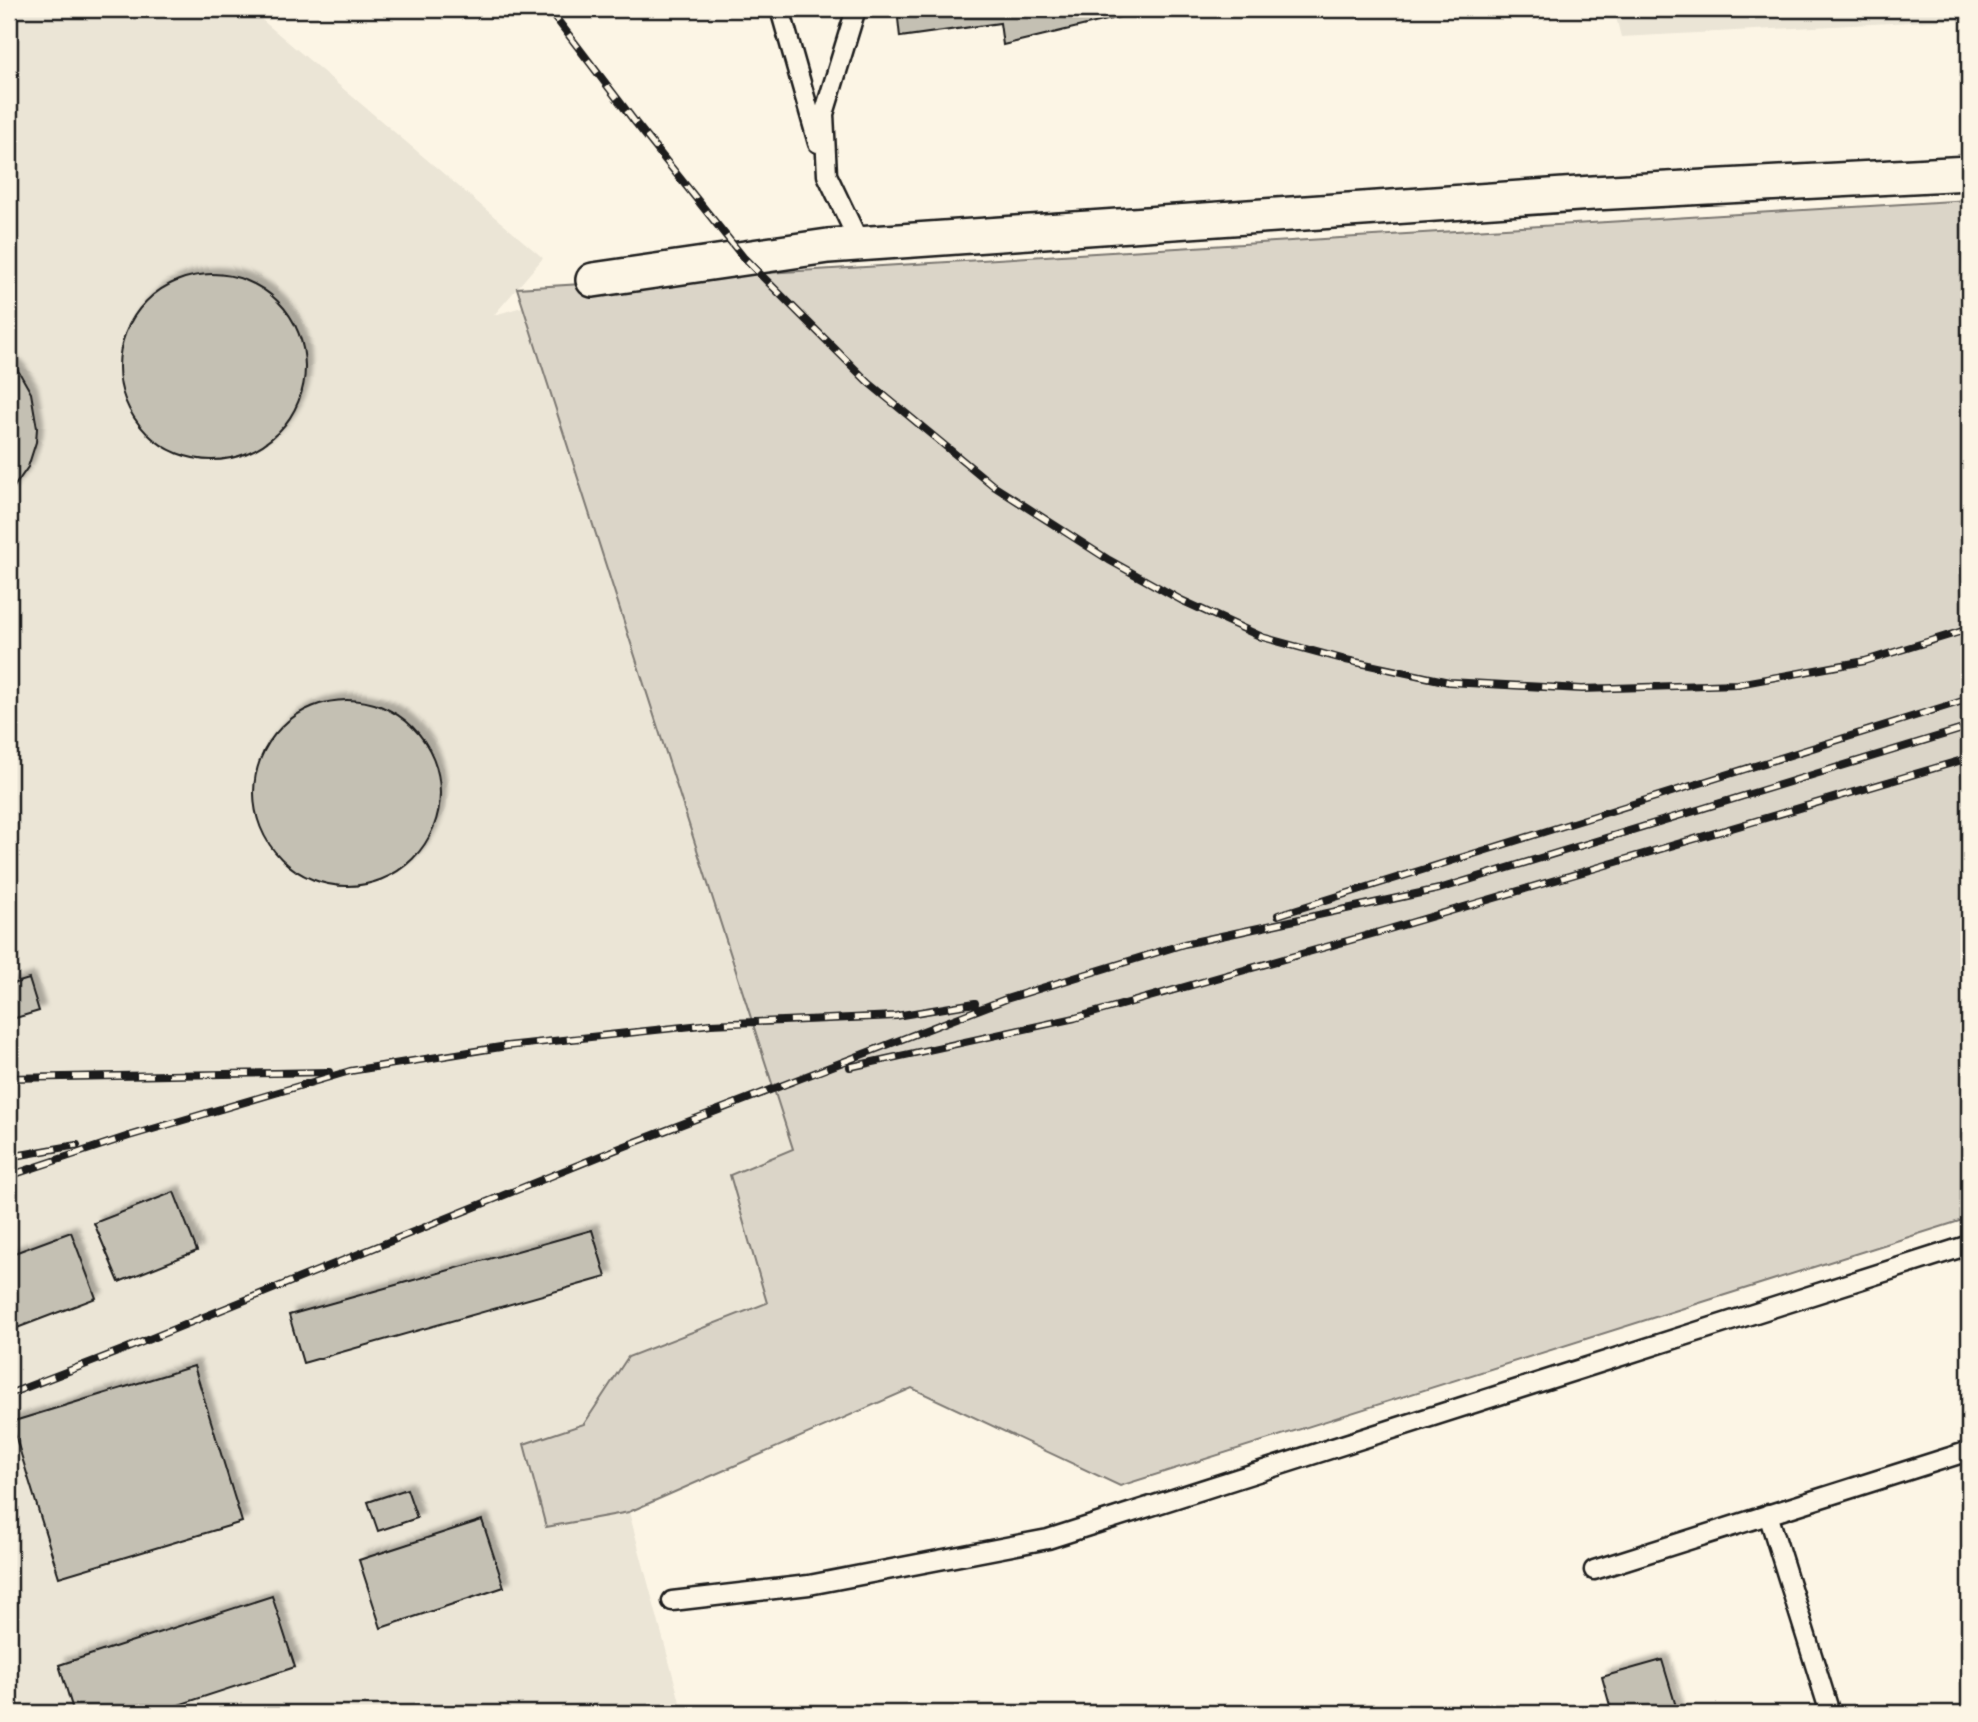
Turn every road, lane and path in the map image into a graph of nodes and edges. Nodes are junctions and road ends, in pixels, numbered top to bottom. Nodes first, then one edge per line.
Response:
1 (780, 9) edge
2 (856, 9) edge
3 (1969, 173) edge
4 (827, 175) junction
5 (860, 244) junction
6 (593, 280) dead end
7 (1969, 1245) edge
8 (1969, 1451) edge
9 (1769, 1514) junction
10 (1594, 1570) dead end
11 (672, 1601) dead end
12 (1830, 1713) edge

1 - 4 lane
2 - 4 lane
3 - 5 street
4 - 5 lane
5 - 6 street
7 - 11 lane
8 - 9 lane
9 - 10 lane
9 - 12 lane

